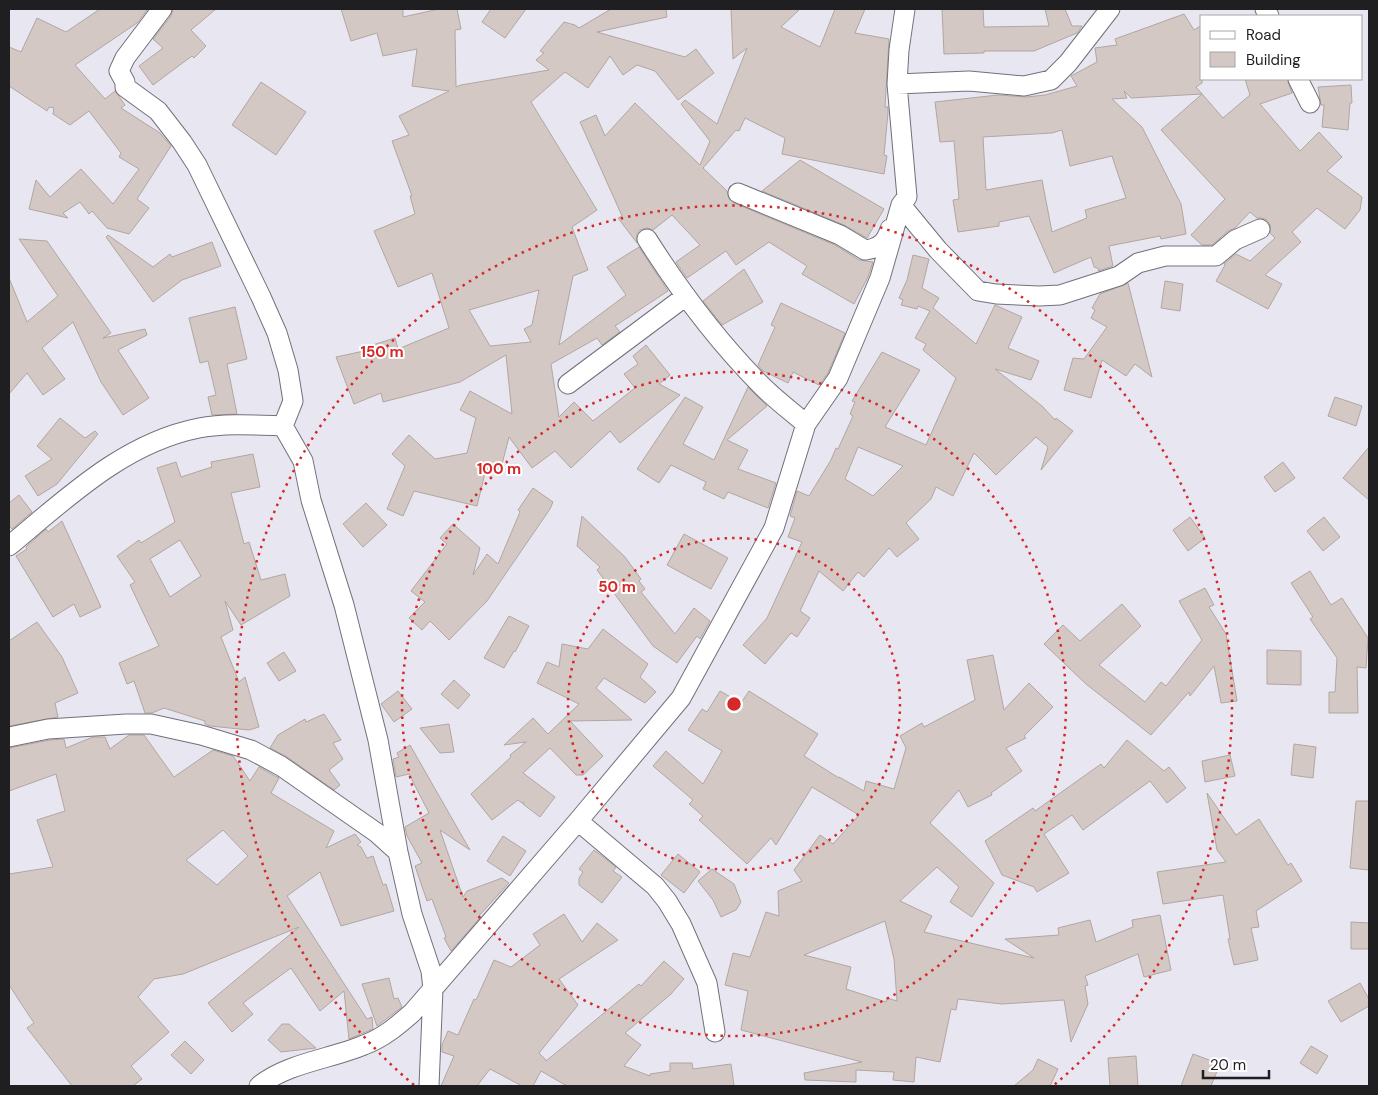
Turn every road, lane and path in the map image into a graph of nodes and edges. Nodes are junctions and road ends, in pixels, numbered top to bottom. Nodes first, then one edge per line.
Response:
1 (162, 9) edge
2 (905, 9) edge
3 (1110, 9) edge
4 (1298, 80) edge
5 (897, 84) junction
6 (1310, 103) dead end
7 (906, 185) junction
8 (738, 193) dead end
9 (902, 204) junction
10 (1260, 229) dead end
11 (647, 238) dead end
12 (686, 296) junction
13 (568, 384) dead end
14 (806, 424) junction
15 (283, 426) junction
16 (9, 546) edge
17 (9, 737) edge
18 (578, 821) junction
19 (398, 852) junction
20 (433, 989) junction
21 (715, 1032) dead end
22 (259, 1086) edge
23 (429, 1086) edge

1 - 15 street
2 - 5 street
3 - 5 street
4 - 6 street
5 - 7 street
7 - 8 street
7 - 9 street
9 - 10 street
9 - 14 street
11 - 12 street
12 - 13 street
12 - 14 street
14 - 18 street
15 - 16 street
15 - 19 street
17 - 19 street
18 - 20 street
18 - 21 street
19 - 20 street
20 - 22 street
20 - 23 street

